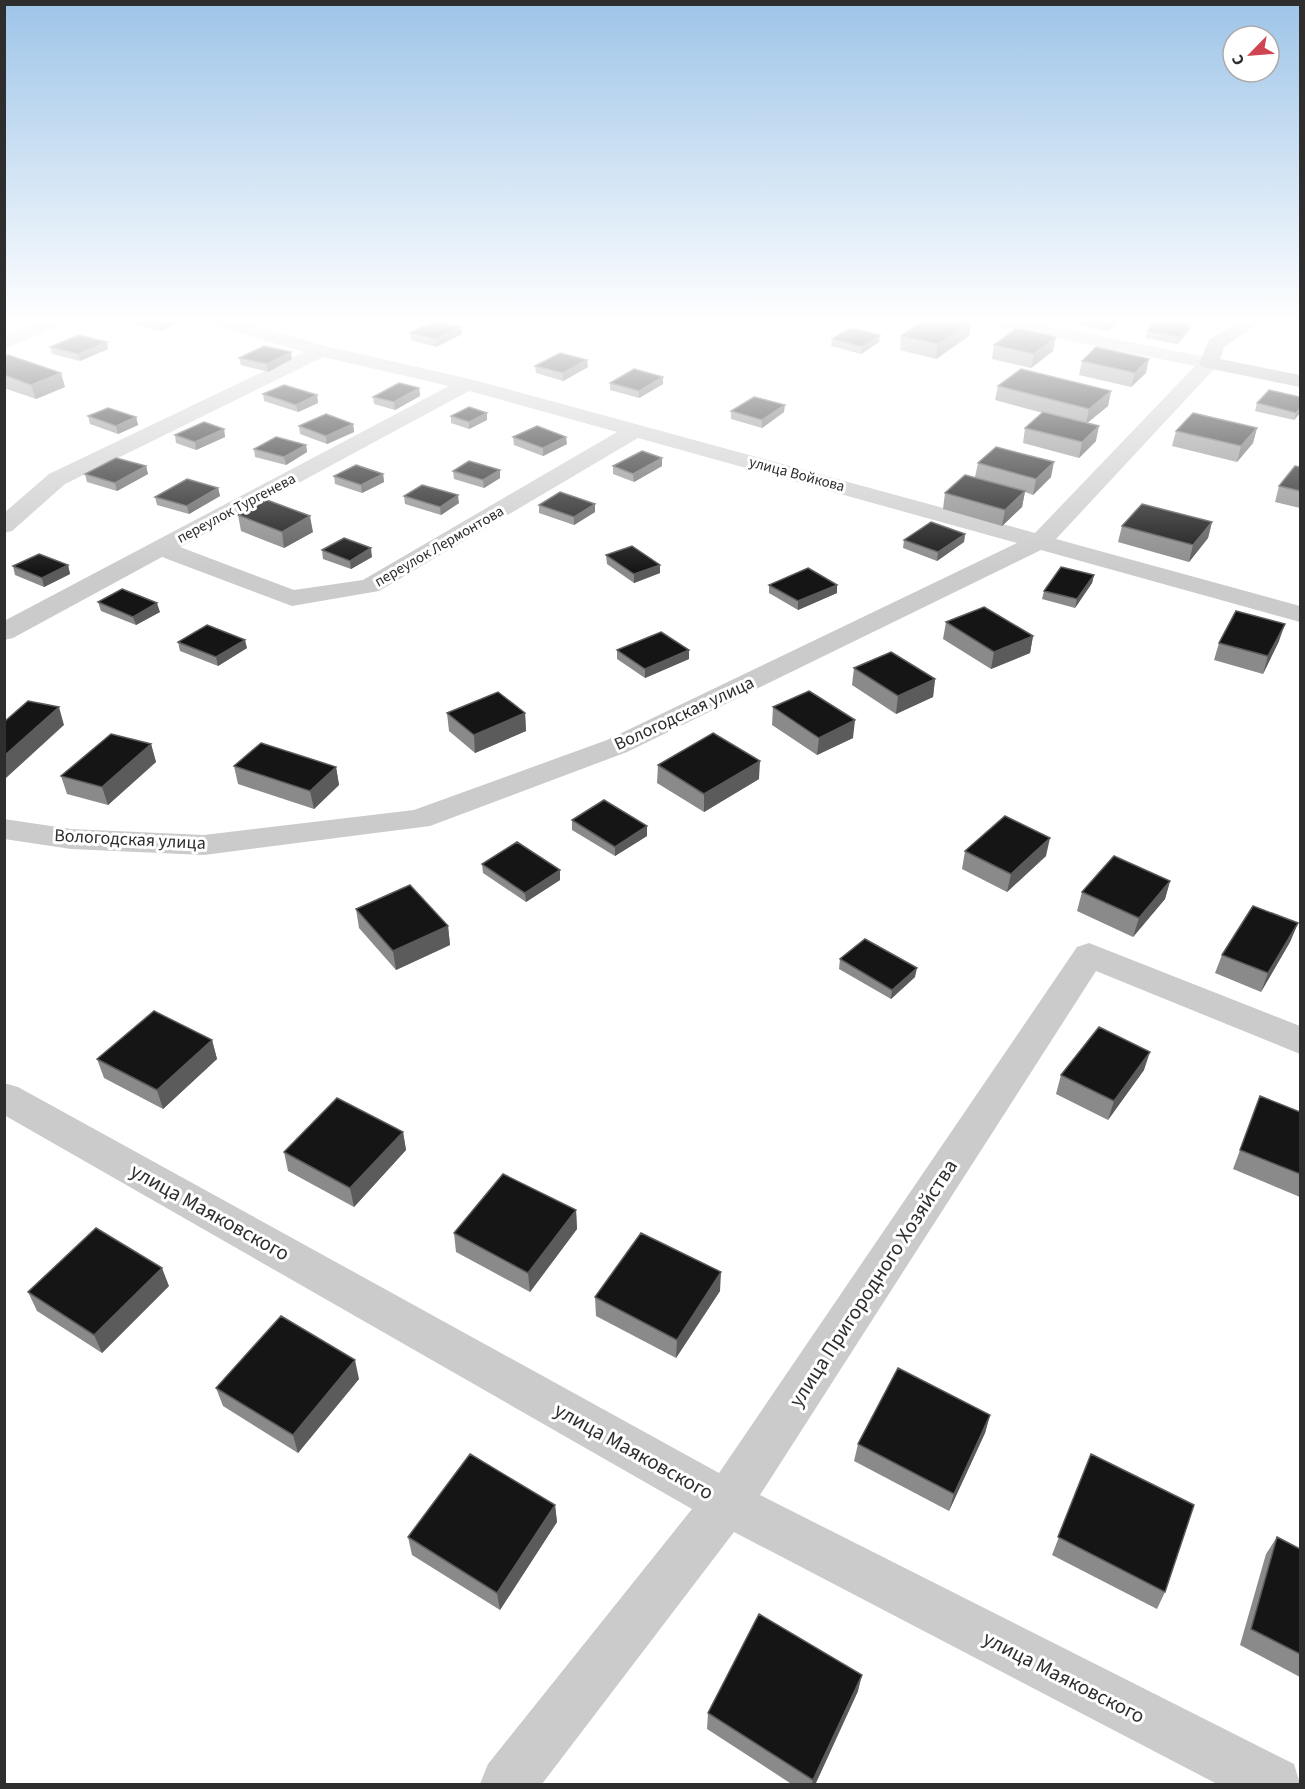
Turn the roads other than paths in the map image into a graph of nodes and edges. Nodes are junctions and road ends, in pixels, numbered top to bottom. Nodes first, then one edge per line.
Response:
1 (209, 405) edge
2 (427, 405) edge
3 (546, 405) edge
4 (1169, 405) edge
5 (636, 430) junction
6 (4, 526) edge
7 (1041, 541) junction
8 (160, 548) junction
9 (1300, 614) edge
10 (4, 632) edge
11 (4, 829) edge
12 (1300, 1041) edge
13 (4, 1097) edge
14 (727, 1503) junction
15 (508, 1785) edge
16 (1274, 1785) edge

1 - 6 street
2 - 8 street, переулок Тургенева
3 - 5 street, улица Войкова
4 - 7 street, Вологодская улица
5 - 7 street, улица Войкова
5 - 8 street, переулок Лермонтова
7 - 9 street, улица Войкова
7 - 11 street, Вологодская улица
8 - 10 street, переулок Тургенева
12 - 14 street, улица Пригородного Хозяйства
13 - 14 street, улица Маяковского
14 - 15 street, улица Пригородного Хозяйства
14 - 16 street, улица Маяковского

